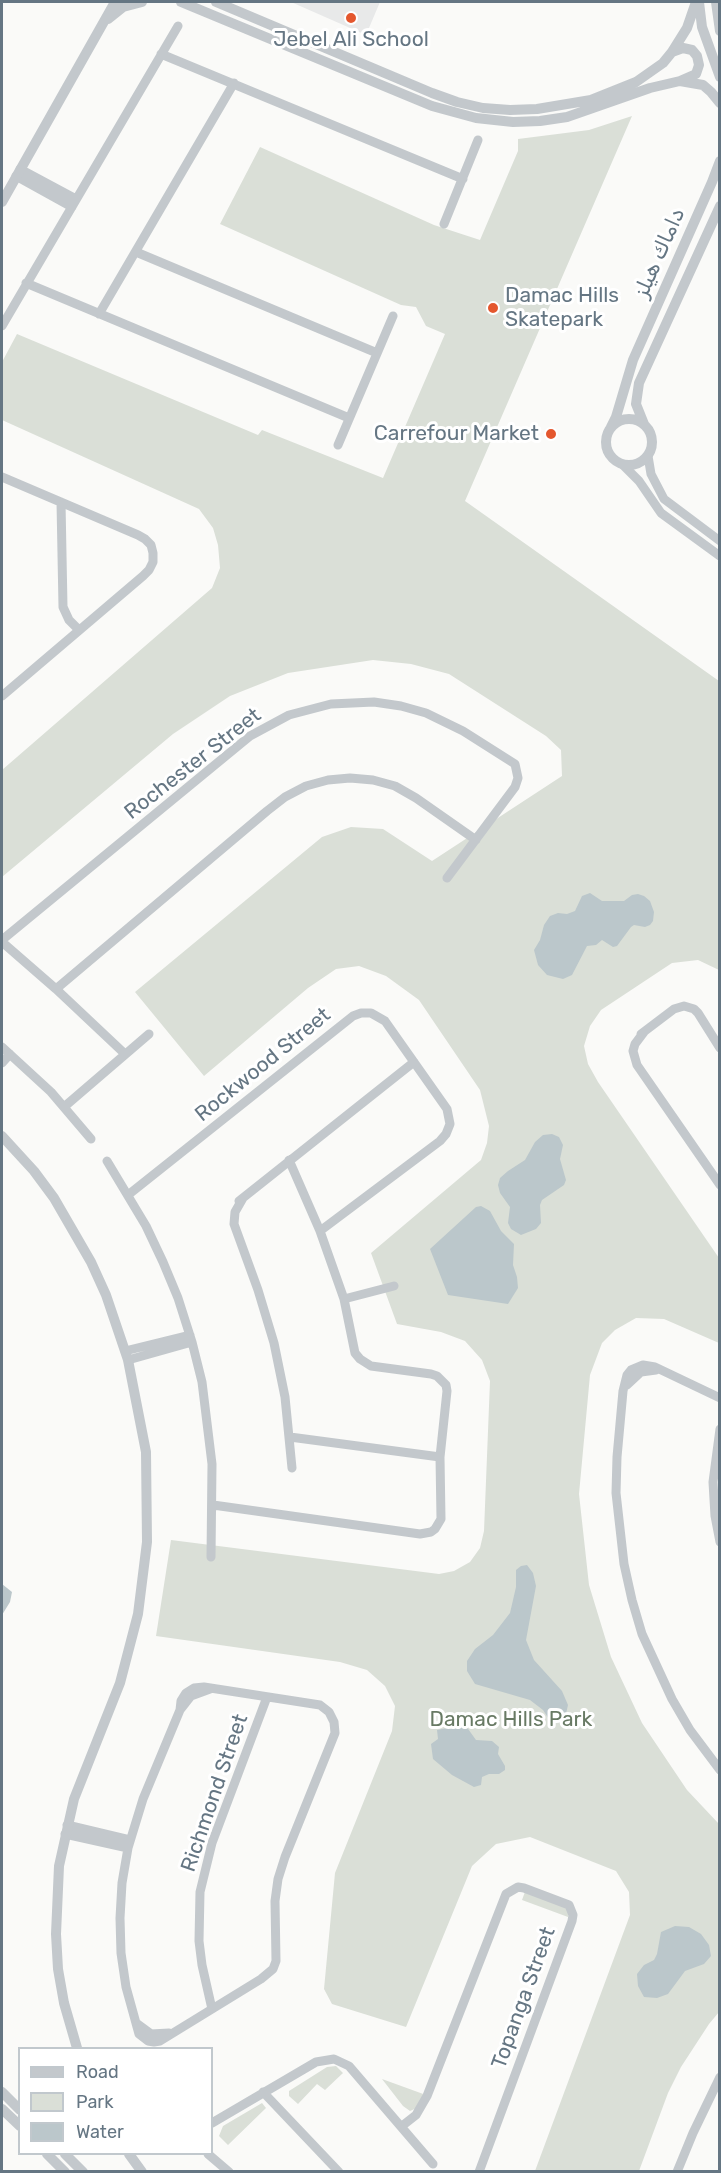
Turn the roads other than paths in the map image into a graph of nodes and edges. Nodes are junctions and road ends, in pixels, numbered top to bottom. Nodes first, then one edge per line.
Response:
1 (116, 2) edge
2 (142, 2) edge
3 (181, 2) edge
4 (216, 2) edge
5 (698, 2) edge
6 (716, 2) edge
7 (178, 26) dead end
8 (98, 30) junction
9 (720, 31) edge
10 (672, 52) junction
11 (162, 54) junction
12 (720, 77) edge
13 (680, 81) junction
14 (234, 83) junction
15 (720, 103) edge
16 (478, 140) dead end
17 (720, 161) edge
18 (18, 172) junction
19 (463, 179) junction
20 (2, 202) edge
21 (74, 203) junction
22 (720, 206) edge
23 (444, 224) dead end
24 (136, 252) junction
25 (26, 283) junction
26 (99, 314) junction
27 (393, 316) dead end
28 (2, 326) edge
29 (377, 353) junction
30 (349, 418) junction
31 (644, 424) junction
32 (611, 427) junction
33 (338, 445) dead end
34 (648, 456) junction
35 (623, 465) junction
36 (2, 477) edge
37 (61, 502) junction
38 (720, 541) edge
39 (720, 556) edge
40 (79, 630) junction
41 (2, 696) edge
42 (476, 840) junction
43 (447, 878) dead end
44 (2, 941) edge
45 (56, 989) junction
46 (150, 1034) dead end
47 (720, 1048) edge
48 (4, 1049) edge
49 (125, 1054) junction
50 (414, 1062) junction
51 (2, 1064) edge
52 (64, 1107) junction
53 (2, 1136) edge
54 (92, 1139) dead end
55 (290, 1160) junction
56 (106, 1161) dead end
57 (720, 1185) edge
58 (128, 1195) junction
59 (320, 1231) junction
60 (394, 1286) dead end
61 (344, 1299) junction
62 (191, 1339) junction
63 (126, 1355) junction
64 (720, 1398) edge
65 (720, 1429) edge
66 (290, 1437) junction
67 (440, 1457) junction
68 (292, 1468) dead end
69 (213, 1505) junction
70 (720, 1542) edge
71 (211, 1557) dead end
72 (267, 1697) junction
73 (720, 1770) edge
74 (66, 1829) junction
75 (129, 1844) junction
76 (212, 2009) junction
77 (76, 2047) edge
78 (720, 2078) edge
79 (2, 2092) edge
80 (263, 2092) junction
81 (18, 2107) edge
82 (2, 2109) edge
83 (214, 2121) edge
84 (18, 2125) edge
85 (402, 2126) junction
86 (48, 2155) edge
87 (65, 2155) edge
88 (130, 2155) edge
89 (212, 2156) edge
90 (433, 2164) dead end
91 (65, 2172) edge
92 (83, 2172) edge
93 (142, 2172) edge
94 (229, 2172) edge
95 (339, 2172) edge
96 (479, 2172) edge
97 (677, 2172) edge

1 - 8 street
2 - 8 street
3 - 13 street
4 - 10 street
5 - 10 street
5 - 12 street
6 - 9 street
7 - 11 street
8 - 18 street
10 - 13 street
11 - 14 street
11 - 21 street
13 - 15 street
14 - 19 street
14 - 24 street
16 - 19 street
17 - 32 street, داماك هيلز
18 - 20 street
18 - 21 street
19 - 23 street
21 - 25 street
22 - 31 street, داماك هيلز
24 - 26 street
24 - 29 street
25 - 26 street
25 - 28 street
26 - 30 street
27 - 29 street
29 - 30 street
30 - 33 street
31 - 32 street
31 - 34 street
32 - 35 street
34 - 35 street
34 - 38 street
35 - 39 street
36 - 37 street
37 - 40 street
37 - 40 street
40 - 41 street
42 - 43 street, Rochester Street
42 - 44 street, Rochester Street
42 - 45 street
44 - 45 street, Rochester Street
45 - 49 street, Rochester Street
46 - 49 street
47 - 57 street
48 - 51 street
48 - 52 street
49 - 52 street
50 - 55 street
50 - 58 street, Rockwood Street
50 - 59 street, Rockwood Street
52 - 54 street
53 - 63 street
55 - 59 street
55 - 66 street
56 - 58 street
58 - 62 street
59 - 61 street
60 - 61 street
61 - 67 street
62 - 63 street
62 - 69 street
63 - 74 street
64 - 73 street
65 - 70 street
66 - 67 street
66 - 68 street
67 - 69 street
69 - 71 street
72 - 75 street, Richmond Street
72 - 76 street, Richmond Street
72 - 76 street, Richmond Street
74 - 75 street
74 - 77 street
75 - 76 street, Richmond Street
78 - 97 street
79 - 81 street
80 - 83 street
80 - 85 street
80 - 95 street
82 - 84 street
85 - 90 street
85 - 96 street, Topanga Street
86 - 91 street
87 - 92 street
88 - 93 street
89 - 94 street

